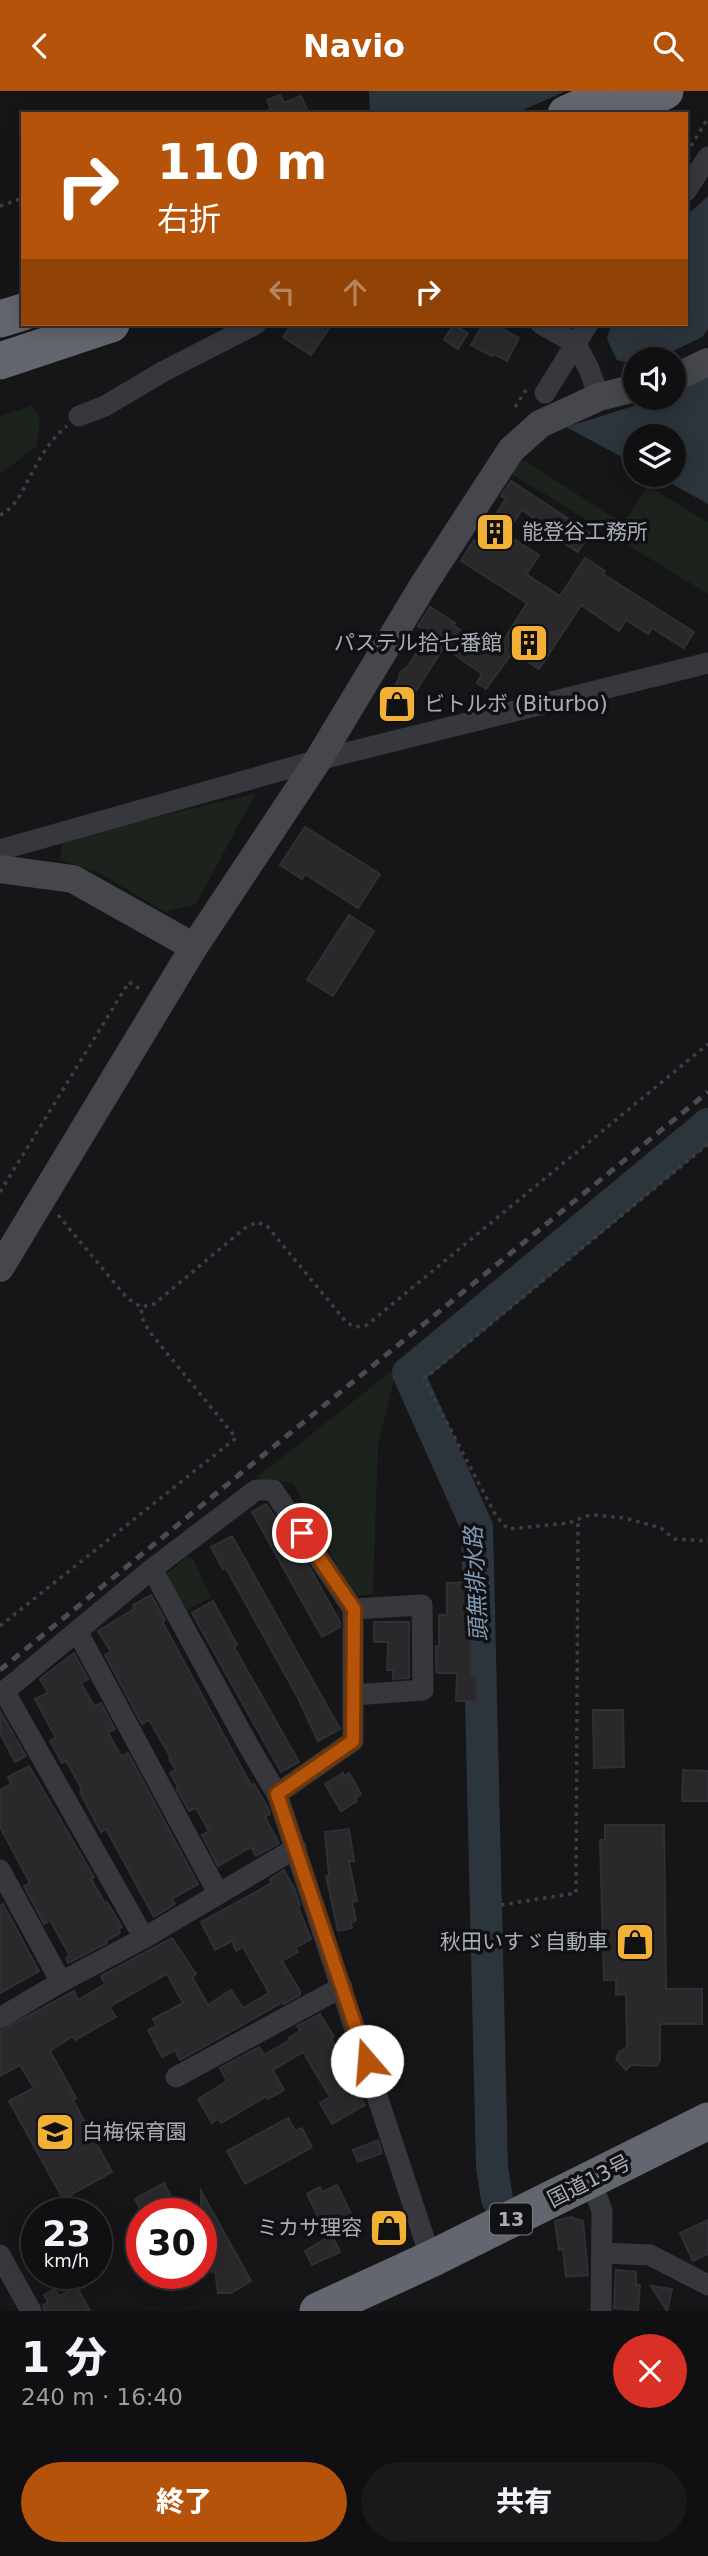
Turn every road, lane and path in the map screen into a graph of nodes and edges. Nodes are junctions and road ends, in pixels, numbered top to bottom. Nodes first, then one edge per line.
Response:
1 (617, 91) edge
2 (665, 91) edge
3 (570, 112) edge
4 (618, 112) edge
5 (708, 118) edge
6 (688, 152) edge
7 (708, 157) edge
8 (688, 188) edge
9 (21, 199) edge
10 (0, 206) edge
11 (21, 313) edge
12 (0, 319) edge
13 (105, 326) edge
14 (252, 326) edge
15 (544, 326) edge
16 (587, 326) edge
17 (576, 344) junction
18 (0, 361) edge
19 (708, 362) edge
20 (686, 372) edge
21 (623, 391) edge
22 (545, 393) dead end
23 (599, 397) junction
24 (79, 416) joint
25 (0, 515) edge
26 (708, 663) edge
27 (318, 759) junction
28 (0, 850) edge
29 (0, 869) edge
30 (194, 947) junction
31 (162, 1003) junction
32 (708, 1044) edge
33 (708, 1145) edge
34 (0, 1192) edge
35 (44, 1198) junction
36 (0, 1268) edge
37 (141, 1307) junction
38 (578, 1519) junction
39 (708, 1541) edge
40 (152, 1569) junction
41 (354, 1609) junction
42 (0, 1626) edge
43 (77, 1631) junction
44 (2, 1693) edge
45 (353, 1695) junction
46 (277, 1794) junction
47 (296, 1848) junction
48 (0, 1870) edge
49 (218, 1893) junction
50 (501, 1905) dead end
51 (144, 1938) junction
52 (61, 1982) junction
53 (342, 1987) junction
54 (0, 2018) edge
55 (176, 2077) dead end
56 (708, 2121) edge
57 (591, 2180) junction
58 (603, 2252) junction
59 (0, 2255) edge
60 (432, 2259) junction
61 (708, 2285) edge
62 (31, 2311) edge
63 (318, 2311) edge
64 (601, 2311) edge

1 - 3 highway
2 - 4 highway
5 - 6 path
7 - 8 street
9 - 10 path
11 - 12 highway
13 - 18 highway
14 - 24 street
15 - 17 street
16 - 17 street
17 - 22 street
17 - 23 street
19 - 20 street
21 - 23 street
23 - 27 street
24 - 25 path
26 - 27 street
27 - 28 street
27 - 30 street
29 - 30 street
30 - 31 street
31 - 34 path
31 - 35 street
32 - 37 path
33 - 38 path
35 - 36 street
35 - 37 path
37 - 42 path
38 - 39 path
38 - 50 path
40 - 41 street
40 - 43 street
40 - 46 street
41 - 45 street
41 - 45 street
43 - 44 street
43 - 49 street
44 - 51 street
45 - 46 street
46 - 47 street
47 - 49 street
47 - 53 street
48 - 52 street
49 - 51 street
51 - 52 street
52 - 54 street
53 - 55 street
53 - 60 street
56 - 57 highway, 国道13号 / 13
57 - 58 street
57 - 60 highway, 国道13号 / 13
58 - 61 street
58 - 64 street
59 - 62 street
60 - 63 highway, 国道13号 / 13

